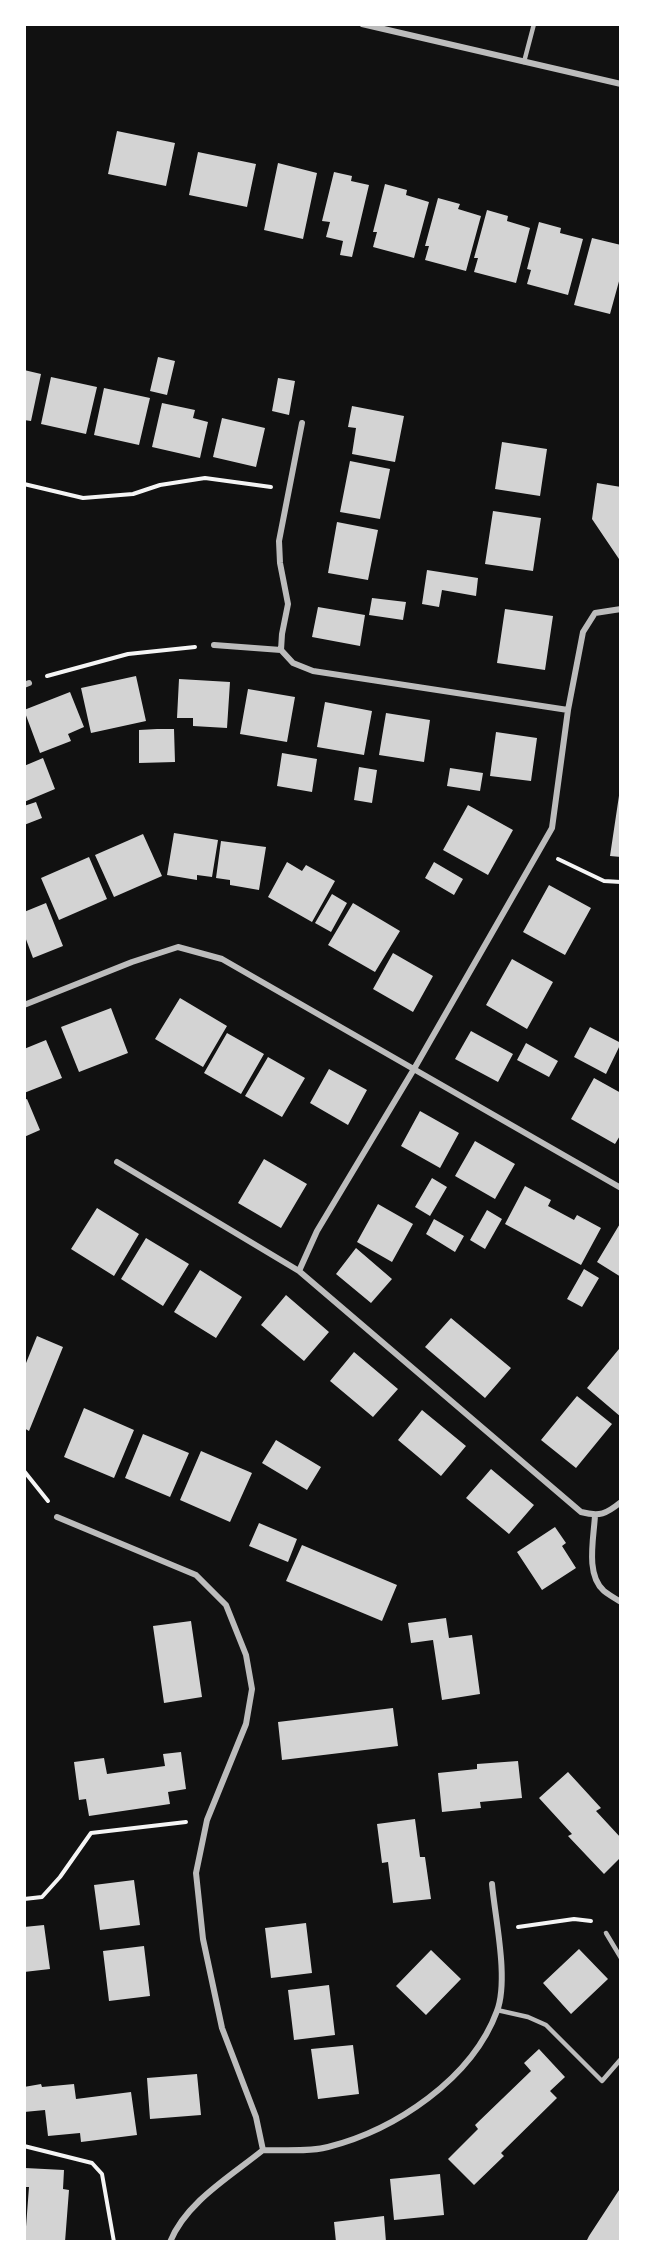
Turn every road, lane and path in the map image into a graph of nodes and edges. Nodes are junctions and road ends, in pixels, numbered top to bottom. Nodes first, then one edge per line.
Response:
1 (362, 24) edge
2 (534, 24) edge
3 (524, 62) junction
4 (621, 84) edge
5 (302, 423) dead end
6 (24, 484) edge
7 (288, 490) junction
8 (621, 609) edge
9 (214, 645) joint
10 (281, 650) junction
11 (26, 684) edge
12 (568, 710) junction
13 (540, 850) junction
14 (621, 882) edge
15 (24, 1005) edge
16 (414, 1069) junction
17 (117, 1162) dead end
18 (621, 1188) edge
19 (299, 1271) junction
20 (24, 1471) edge
21 (621, 1502) edge
22 (595, 1515) junction
23 (57, 1517) joint
24 (621, 1602) edge
25 (207, 1820) junction
26 (492, 1884) dead end
27 (24, 1899) edge
28 (497, 1930) junction
29 (606, 1933) joint
30 (621, 1958) edge
31 (497, 2010) junction
32 (621, 2059) edge
33 (24, 2146) edge
34 (263, 2151) junction
35 (114, 2242) edge
36 (170, 2242) edge

1 - 3 street
2 - 3 lane
3 - 4 street
5 - 7 street
6 - 7 path
7 - 10 street
8 - 12 street
9 - 10 street
9 - 11 path
10 - 12 street
12 - 13 street
13 - 14 path
13 - 16 street
15 - 16 street
16 - 18 street
16 - 19 street
17 - 19 street
19 - 22 street
20 - 23 path
21 - 22 street
22 - 24 street
23 - 25 street
25 - 27 path
25 - 34 street
26 - 28 street
28 - 29 path
28 - 31 street
29 - 30 lane
31 - 32 lane
31 - 34 street
33 - 35 path
34 - 36 street

